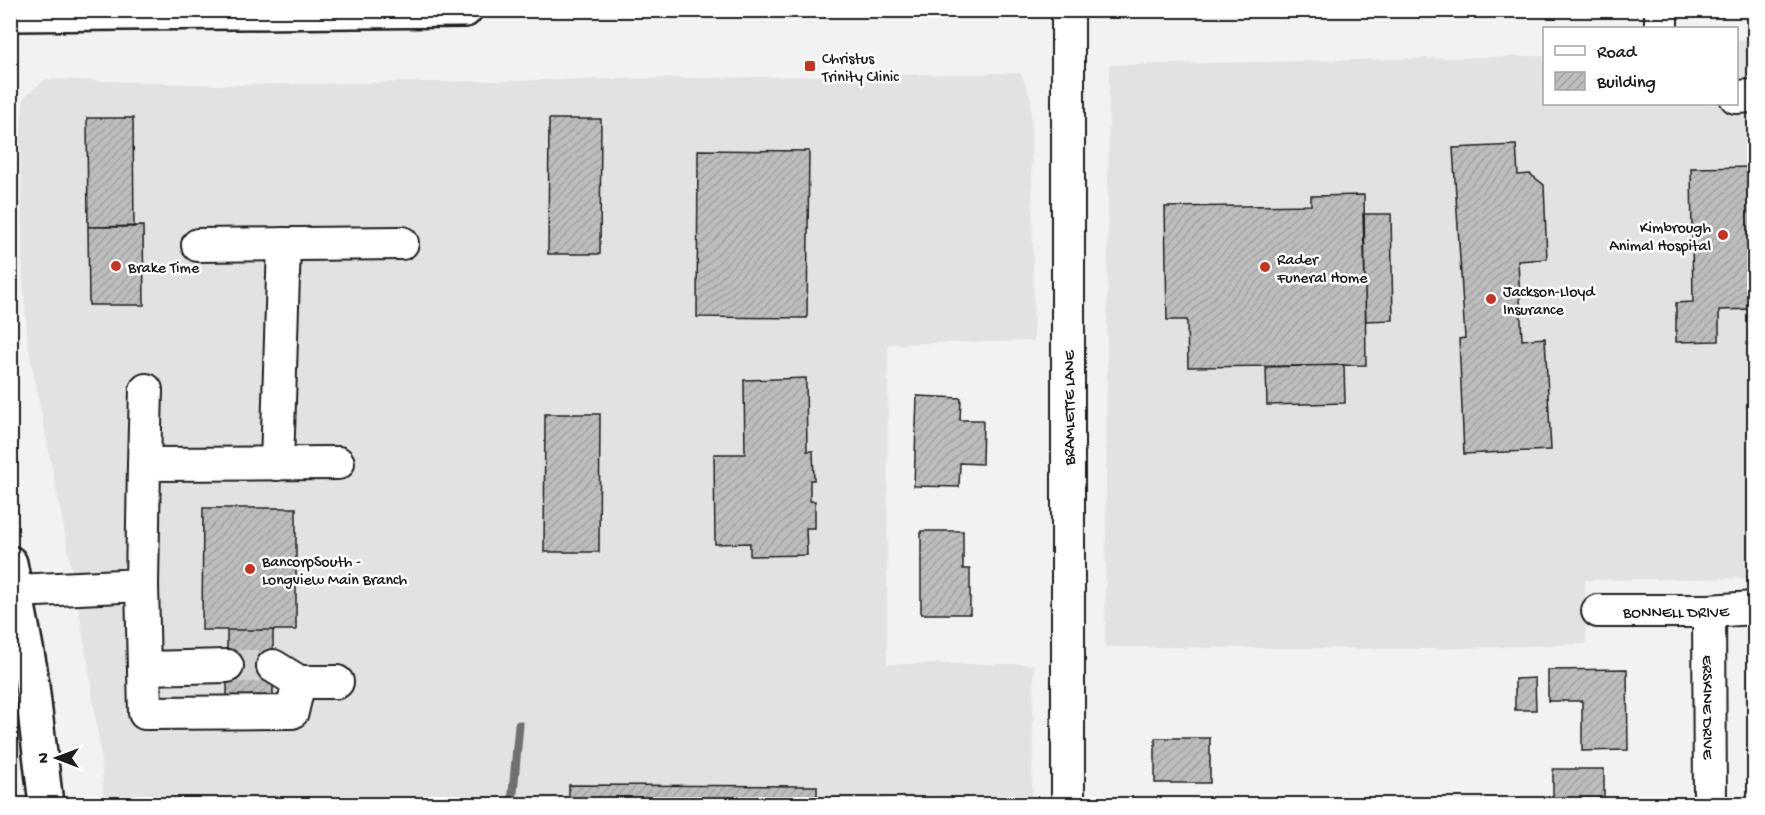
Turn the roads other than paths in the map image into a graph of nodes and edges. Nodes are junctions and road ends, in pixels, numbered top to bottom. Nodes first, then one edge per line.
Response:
1 (465, 10) edge
2 (1068, 10) edge
3 (1661, 10) edge
4 (301, 11) edge
5 (397, 11) edge
6 (104, 12) edge
7 (10, 14) edge
8 (1661, 27) edge
9 (1755, 96) edge
10 (1738, 97) edge
11 (402, 243) dead end
12 (284, 244) junction
13 (198, 245) dead end
14 (146, 390) dead end
15 (338, 463) dead end
16 (144, 464) junction
17 (277, 464) junction
18 (13, 577) edge
19 (142, 585) junction
20 (1755, 608) edge
21 (1598, 611) dead end
22 (1709, 611) junction
23 (226, 666) tunnel mouth
24 (144, 668) junction
25 (337, 682) dead end
26 (46, 804) edge
27 (1068, 804) edge
28 (1710, 804) edge

1 - 5 main road
2 - 27 street, BRAMLETTE LANE
3 - 8 street
4 - 5 main road
4 - 6 main road
6 - 7 main road
9 - 10 street
11 - 12 street
12 - 13 street
12 - 17 street
14 - 16 street
15 - 17 street
16 - 17 street
16 - 19 street
18 - 19 street
18 - 26 main road
19 - 24 street
20 - 22 street, BONNELL DRIVE
21 - 22 street, BONNELL DRIVE
22 - 28 street, ERSKINE DRIVE
23 - 24 street
24 - 25 street

